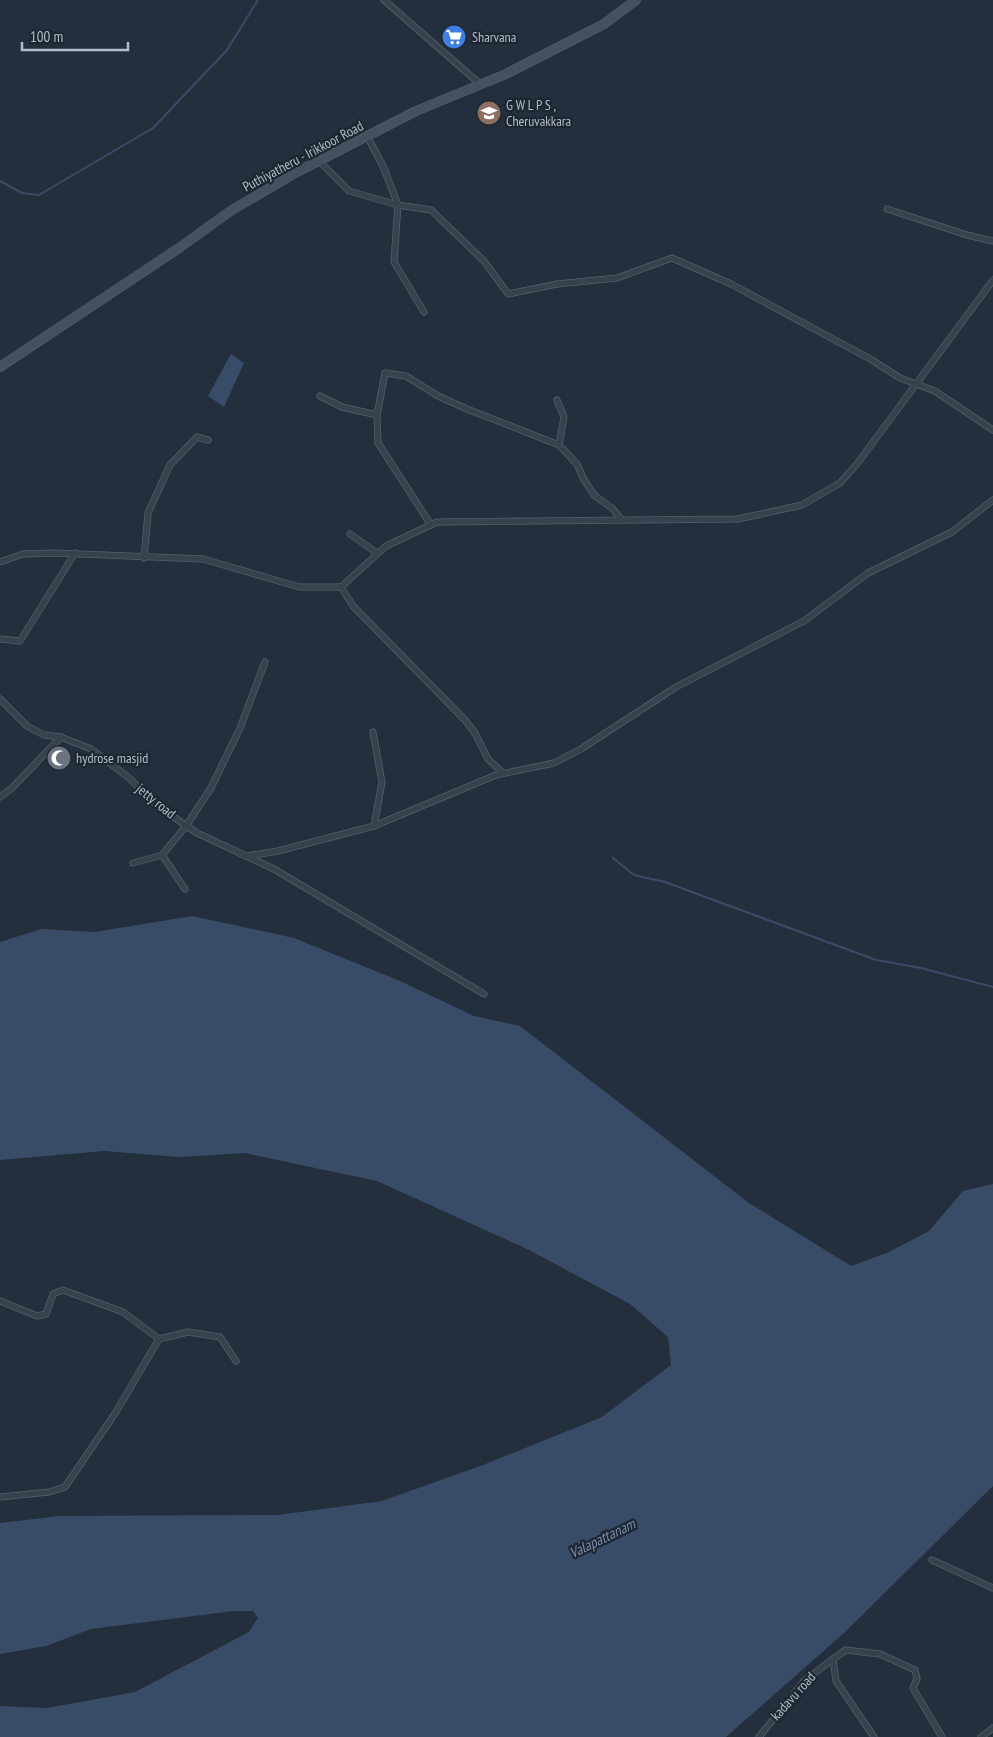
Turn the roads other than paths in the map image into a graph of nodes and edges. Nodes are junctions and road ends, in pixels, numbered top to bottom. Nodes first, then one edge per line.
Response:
1 (384, 0) edge
2 (636, 0) edge
3 (480, 84) junction
4 (367, 136) junction
5 (319, 160) junction
6 (398, 205) junction
7 (887, 209) dead end
8 (993, 241) edge
9 (993, 280) edge
10 (424, 312) dead end
11 (0, 367) edge
12 (916, 384) junction
13 (320, 396) dead end
14 (557, 400) dead end
15 (377, 415) junction
16 (993, 430) edge
17 (208, 440) dead end
18 (559, 445) junction
19 (993, 500) edge
20 (621, 519) junction
21 (431, 525) junction
22 (350, 534) dead end
23 (75, 553) junction
24 (378, 553) junction
25 (144, 558) junction
26 (0, 562) edge
27 (341, 587) junction
28 (0, 639) edge
29 (264, 662) dead end
30 (0, 699) edge
31 (373, 732) dead end
32 (61, 737) junction
33 (503, 773) junction
34 (0, 796) edge
35 (186, 826) junction
36 (374, 826) junction
37 (240, 854) junction
38 (162, 855) junction
39 (133, 863) dead end
40 (185, 889) dead end
41 (484, 994) dead end
42 (0, 1302) edge
43 (159, 1339) junction
44 (236, 1361) dead end
45 (0, 1498) edge
46 (932, 1560) dead end
47 (993, 1588) edge
48 (833, 1659) junction
49 (993, 1728) edge
50 (759, 1737) edge
51 (874, 1737) edge
52 (942, 1737) edge
53 (980, 1737) edge

1 - 3 street
2 - 3 main road, Puthiyatheru - Irikkoor Road
3 - 4 main road, Puthiyatheru - Irikkoor Road
4 - 5 main road, Puthiyatheru - Irikkoor Road
4 - 6 street
5 - 6 street
5 - 11 main road, Puthiyatheru - Irikkoor Road
6 - 10 street
6 - 12 street
7 - 8 street
9 - 12 street
12 - 16 street
12 - 20 street
13 - 15 street
14 - 18 street
15 - 18 street
15 - 21 street
17 - 25 street
18 - 20 street
19 - 33 street
20 - 21 street
21 - 24 street
22 - 24 street
23 - 25 street
23 - 26 street
23 - 28 street
24 - 27 street
25 - 27 street
27 - 33 street
29 - 35 street
30 - 32 street, jetty road
31 - 36 street
32 - 34 street
32 - 35 street, jetty road
33 - 36 street
35 - 37 street, jetty road
35 - 38 street
36 - 37 street
37 - 41 street, jetty road
38 - 39 street
38 - 40 street
42 - 43 street
43 - 44 street
43 - 45 street
46 - 47 street
48 - 50 street, kadavu road
48 - 51 street, kadavu road
48 - 52 street
49 - 53 street

